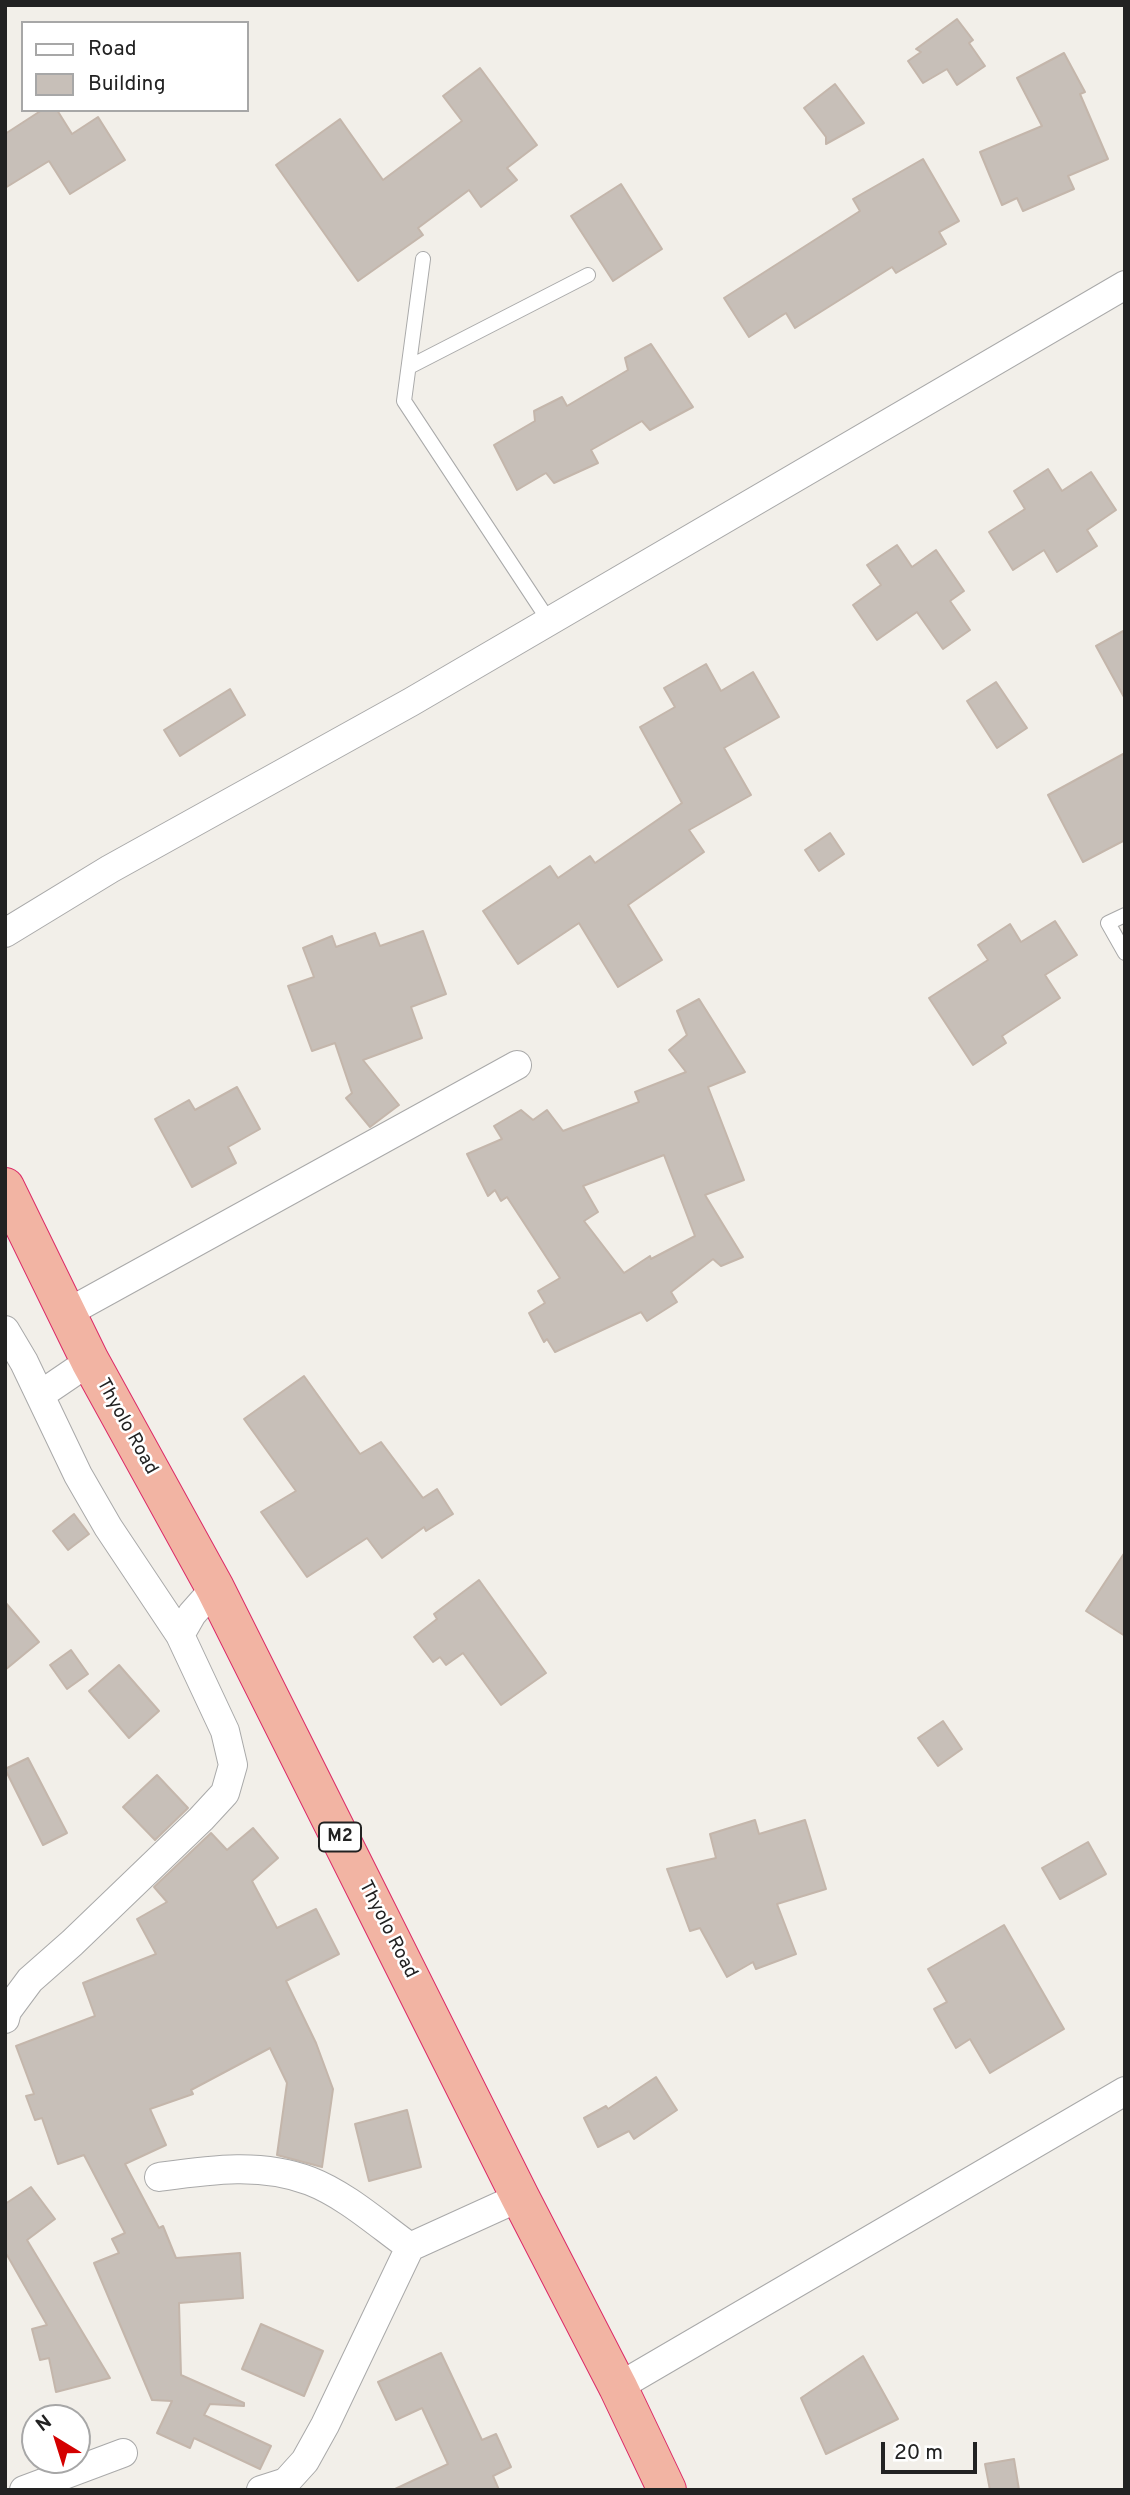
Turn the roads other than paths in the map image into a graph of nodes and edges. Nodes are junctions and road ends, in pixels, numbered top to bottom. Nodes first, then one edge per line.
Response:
1 (424, 259) dead end
2 (588, 275) dead end
3 (1125, 285) edge
4 (409, 367) junction
5 (549, 621) junction
6 (1125, 915) edge
7 (5, 933) edge
8 (1125, 953) edge
9 (517, 1065) dead end
10 (5, 1187) edge
11 (16, 1237) edge
12 (67, 1313) junction
13 (5, 1330) edge
14 (90, 1361) junction
15 (40, 1395) junction
16 (215, 1588) junction
17 (180, 1635) junction
18 (5, 2019) edge
19 (1125, 2091) edge
20 (159, 2177) dead end
21 (520, 2197) junction
22 (410, 2247) junction
23 (618, 2387) junction
24 (123, 2453) dead end
25 (24, 2490) edge
26 (261, 2490) edge
27 (667, 2490) edge

1 - 4 lane
2 - 4 lane
3 - 5 street
4 - 5 lane
5 - 7 street
6 - 8 lane
9 - 12 street
10 - 11 highway, Thyolo Road / M2
11 - 12 highway, Thyolo Road / M2
12 - 14 highway, Thyolo Road / M2
13 - 15 street
14 - 15 street
14 - 16 highway, Thyolo Road / M2
15 - 17 street
16 - 17 street
16 - 21 highway, Thyolo Road / M2
17 - 18 street
19 - 23 street
20 - 22 street
21 - 22 street
21 - 23 highway, Thyolo Road / M2
22 - 26 street
23 - 27 highway, Thyolo Road / M2
24 - 25 street

